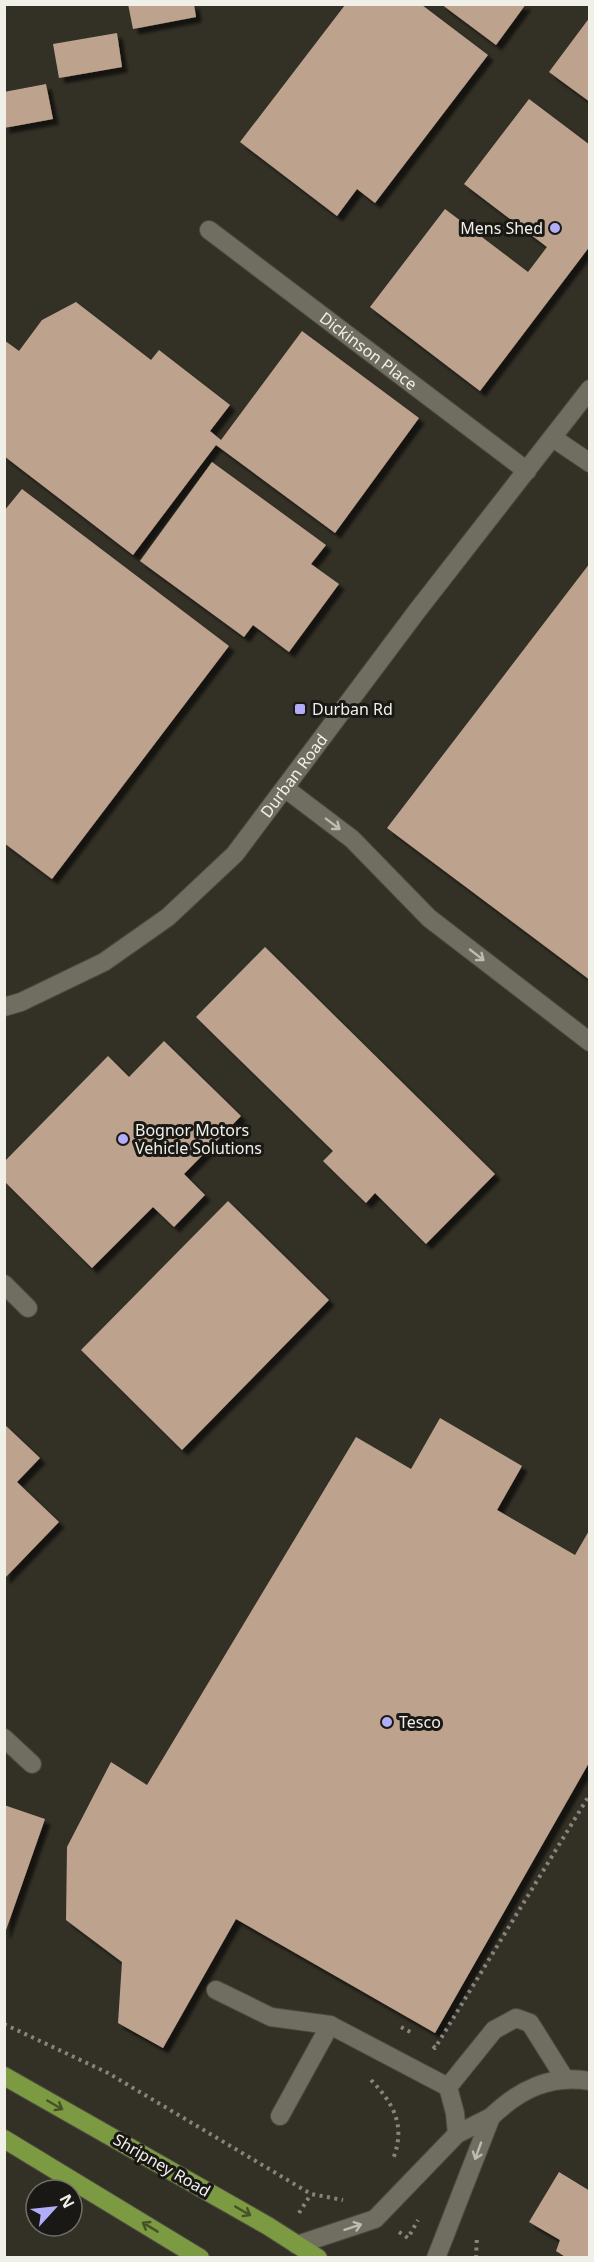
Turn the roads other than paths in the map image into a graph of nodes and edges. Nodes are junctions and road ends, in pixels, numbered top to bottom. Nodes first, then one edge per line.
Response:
1 (209, 230) dead end
2 (590, 389) edge
3 (553, 438) junction
4 (590, 463) edge
5 (527, 471) junction
6 (286, 789) junction
7 (4, 1007) edge
8 (590, 1042) edge
9 (4, 1284) edge
10 (28, 1308) dead end
11 (4, 1738) edge
12 (32, 1764) dead end
13 (216, 1990) dead end
14 (330, 2025) junction
15 (4, 2076) edge
16 (565, 2079) junction
17 (590, 2081) edge
18 (448, 2087) junction
19 (280, 2116) dead end
20 (491, 2117) junction
21 (457, 2134) junction
22 (4, 2139) edge
23 (297, 2245) junction
24 (200, 2258) edge
25 (318, 2258) edge
26 (436, 2258) edge

1 - 5 street, Dickinson Place
2 - 3 street, Durban Road
3 - 4 street
3 - 5 street, Durban Road
5 - 6 street, Durban Road
6 - 7 street, Durban Road
6 -> 8 street
9 - 10 street
11 - 12 street
13 - 14 street
14 - 18 street
14 - 19 street
15 -> 23 main road, Shripney Road
16 - 17 street
16 - 18 street
16 - 20 street
18 - 21 street
20 - 21 street
20 -> 26 street
23 -> 21 street
24 -> 22 main road
23 - 25 main road, Shripney Road

